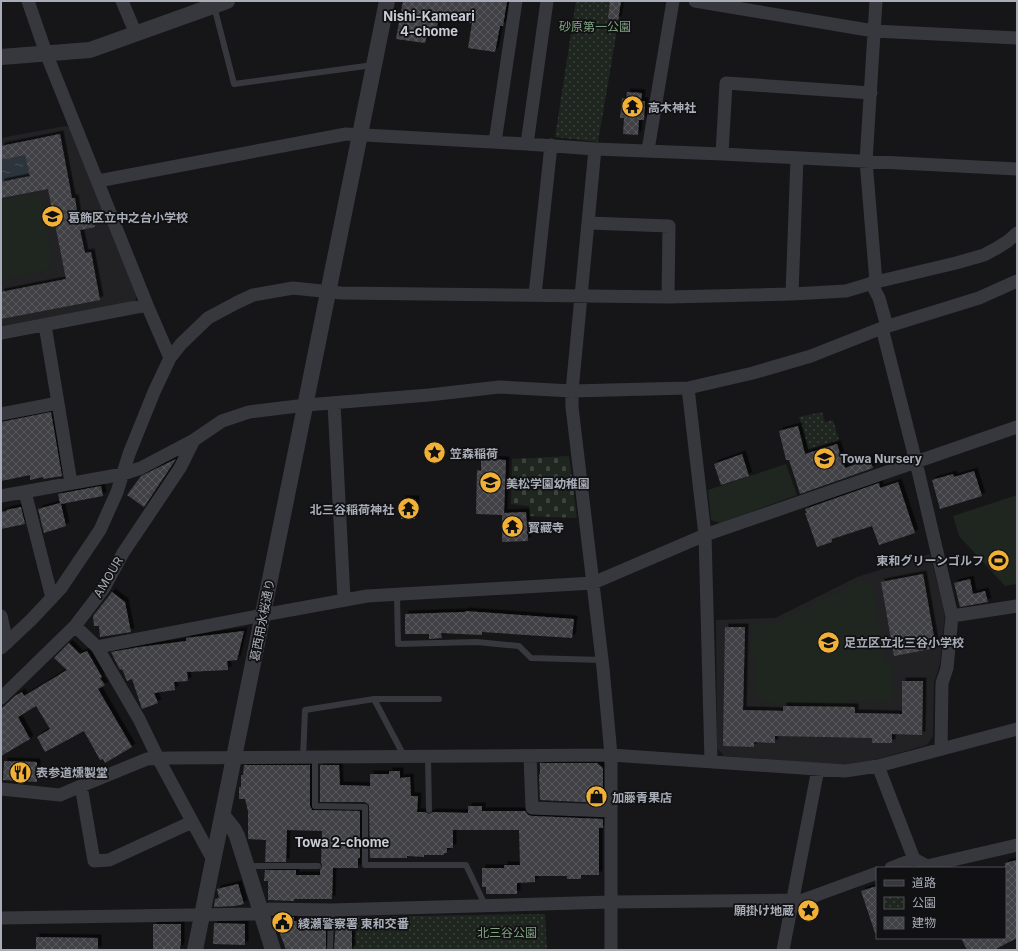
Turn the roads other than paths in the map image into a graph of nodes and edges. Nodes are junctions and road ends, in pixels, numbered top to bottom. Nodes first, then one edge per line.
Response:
1 (28, 1) edge
2 (122, 1) edge
3 (387, 1) edge
4 (516, 1) edge
5 (547, 1) edge
6 (673, 1) edge
7 (695, 1) edge
8 (876, 1) edge
9 (210, 4) edge
10 (874, 31) junction
11 (136, 34) junction
12 (1017, 38) edge
13 (46, 53) junction
14 (1, 57) edge
15 (374, 65) junction
16 (871, 93) junction
17 (361, 134) junction
18 (495, 142) junction
19 (527, 144) junction
20 (551, 145) junction
21 (595, 149) junction
22 (648, 150) junction
23 (722, 154) junction
24 (797, 158) junction
25 (866, 161) junction
26 (1017, 169) edge
27 (98, 181) junction
28 (589, 223) junction
29 (1017, 233) edge
30 (1017, 281) edge
31 (873, 283) junction
32 (329, 291) junction
33 (792, 294) junction
34 (535, 295) junction
35 (581, 297) junction
36 (668, 297) junction
37 (147, 305) junction
38 (45, 325) junction
39 (885, 327) junction
40 (1, 333) edge
41 (170, 358) junction
42 (688, 388) junction
43 (572, 391) junction
44 (58, 403) junction
45 (334, 403) junction
46 (306, 405) junction
47 (1, 414) edge
48 (1017, 427) edge
49 (194, 440) junction
50 (916, 462) junction
51 (123, 474) junction
52 (72, 483) junction
53 (25, 492) junction
54 (1, 496) edge
55 (705, 535) junction
56 (593, 584) junction
57 (397, 595) junction
58 (52, 598) junction
59 (344, 600) junction
60 (1017, 606) edge
61 (263, 615) junction
62 (1, 616) edge
63 (952, 616) junction
64 (76, 626) junction
65 (4, 646) edge
66 (97, 647) junction
67 (602, 660) junction
68 (1, 698) edge
69 (374, 699) junction
70 (440, 699) dead end
71 (1017, 728) edge
72 (941, 749) junction
73 (530, 756) junction
74 (611, 756) junction
75 (404, 757) junction
76 (428, 757) junction
77 (158, 758) junction
78 (309, 758) junction
79 (234, 759) junction
80 (711, 761) junction
81 (878, 766) junction
82 (818, 769) junction
83 (81, 786) junction
84 (1, 789) edge
85 (429, 810) dead end
86 (611, 811) junction
87 (223, 816) junction
88 (192, 822) junction
89 (1017, 845) edge
90 (213, 860) junction
91 (914, 860) junction
92 (247, 866) junction
93 (318, 866) dead end
94 (894, 867) edge
95 (876, 873) edge
96 (792, 900) junction
97 (611, 902) junction
98 (485, 906) junction
99 (331, 910) junction
100 (262, 912) junction
101 (202, 915) junction
102 (1, 918) edge
103 (195, 950) edge
104 (273, 950) edge
105 (330, 950) edge
106 (611, 950) edge
107 (783, 950) edge

1 - 13 street
2 - 11 street
3 - 15 street, 葛西用水桜通り
4 - 18 street
5 - 19 street
6 - 22 street
7 - 10 street
8 - 10 street
9 - 11 street
9 - 15 lane
10 - 12 street
10 - 16 street
11 - 13 street
13 - 14 street
13 - 27 street
15 - 17 street, 葛西用水桜通り
16 - 23 street
16 - 25 street
17 - 18 street
17 - 27 street
17 - 32 street, 葛西用水桜通り
18 - 19 street
19 - 20 street
20 - 21 street
20 - 34 street
21 - 22 street
21 - 28 street
22 - 23 street
23 - 24 street
24 - 25 street
24 - 33 street
25 - 26 street
25 - 31 street
27 - 37 street
28 - 35 street
28 - 36 street
29 - 31 street
30 - 39 street
31 - 33 street
31 - 39 street
32 - 34 street
32 - 41 street
32 - 46 street, 葛西用水桜通り
33 - 36 street
34 - 35 street
35 - 36 street
35 - 43 street
37 - 38 street
37 - 41 street
38 - 40 street
38 - 44 street
39 - 42 street
39 - 50 street
41 - 51 street
42 - 43 street
42 - 55 street
43 - 45 street
43 - 56 street
44 - 47 street
44 - 52 street
45 - 46 street
45 - 59 street
46 - 49 street
46 - 61 street, 葛西用水桜通り
48 - 50 street
49 - 51 street
49 - 64 street, AMOUR
50 - 55 street
50 - 63 street
51 - 52 street
51 - 58 street
52 - 53 street
53 - 54 street
53 - 58 street
55 - 56 street
55 - 80 street
56 - 57 street
56 - 67 street
57 - 59 street
57 - 67 lane
58 - 65 street
59 - 61 street
60 - 63 street
61 - 66 street
61 - 79 street, 葛西用水桜通り
62 - 65 street
63 - 72 street
64 - 66 street
64 - 68 street, AMOUR
66 - 77 street
67 - 74 street
69 - 70 lane
69 - 75 lane
69 - 78 lane
71 - 72 street
72 - 81 street
73 - 74 street
73 - 76 street
73 - 86 street
74 - 80 street
74 - 86 street
75 - 76 street
75 - 78 street
76 - 85 lane
77 - 79 street
77 - 83 street
77 - 88 street
78 - 79 street
78 - 98 lane
79 - 87 street, 葛西用水桜通り
80 - 82 street
81 - 82 street
81 - 91 street
82 - 96 street
83 - 84 street
83 - 88 street
86 - 97 street
87 - 90 street, 葛西用水桜通り
87 - 92 street
88 - 90 street
89 - 91 street
90 - 101 street, 葛西用水桜通り
91 - 94 street
92 - 93 lane
92 - 100 street
95 - 96 street
96 - 97 street
96 - 107 street
97 - 98 street
97 - 106 street
98 - 99 street
99 - 100 street
99 - 105 lane
100 - 101 street
100 - 104 street
101 - 102 street
101 - 103 street, 葛西用水桜通り

